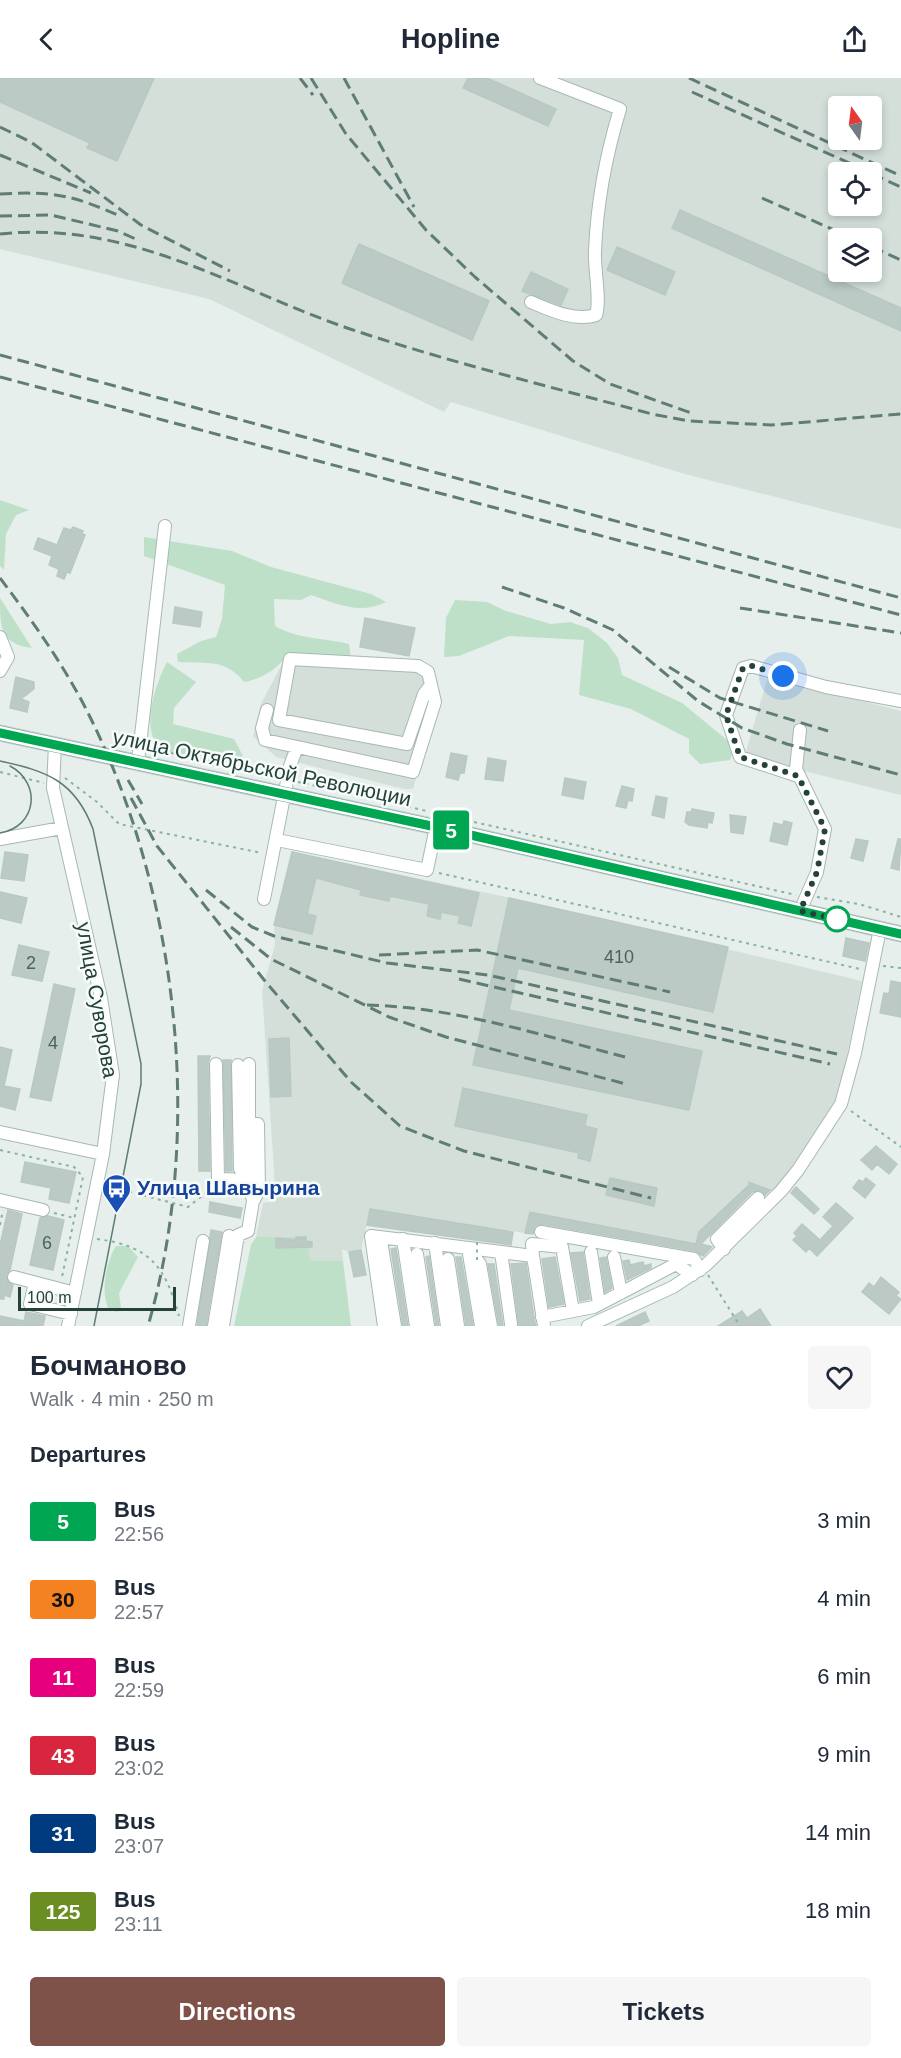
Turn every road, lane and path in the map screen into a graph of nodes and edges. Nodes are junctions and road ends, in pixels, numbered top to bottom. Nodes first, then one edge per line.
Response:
1 (540, 78) edge
2 (531, 302) dead end
3 (165, 526) dead end
4 (0, 638) edge
5 (0, 670) edge
6 (431, 685) junction
7 (901, 701) edge
8 (267, 710) dead end
9 (800, 730) dead end
10 (0, 733) edge
11 (56, 745) junction
12 (297, 747) junction
13 (138, 762) junction
14 (0, 772) edge
15 (49, 774) junction
16 (798, 776) junction
17 (286, 795) junction
18 (436, 827) junction
19 (62, 828) junction
20 (0, 839) edge
21 (276, 840) junction
22 (273, 855) junction
23 (427, 870) junction
24 (264, 899) dead end
25 (800, 911) junction
26 (880, 929) junction
27 (901, 934) edge
28 (874, 966) junction
29 (901, 969) edge
30 (216, 1064) dead end
31 (841, 1104) junction
32 (239, 1124) junction
33 (0, 1132) edge
34 (901, 1147) edge
35 (0, 1150) edge
36 (103, 1154) junction
37 (240, 1169) dead end
38 (218, 1179) junction
39 (249, 1180) junction
40 (108, 1185) dead end
41 (758, 1197) dead end
42 (3, 1201) edge
43 (253, 1201) junction
44 (43, 1210) joint
45 (74, 1218) junction
46 (0, 1225) edge
47 (541, 1232) dead end
48 (229, 1236) dead end
49 (95, 1239) dead end
50 (403, 1239) junction
51 (203, 1241) dead end
52 (435, 1243) junction
53 (473, 1245) junction
54 (382, 1247) dead end
55 (724, 1249) junction
56 (501, 1252) junction
57 (591, 1252) dead end
58 (417, 1254) dead end
59 (533, 1256) junction
60 (614, 1257) dead end
61 (448, 1258) dead end
62 (477, 1260) joint
63 (698, 1271) junction
64 (14, 1277) dead end
65 (35, 1283) junction
66 (60, 1289) junction
67 (75, 1293) junction
68 (621, 1293) junction
69 (599, 1304) junction
70 (573, 1311) junction
71 (69, 1320) edge
72 (541, 1323) edge
73 (184, 1324) edge
74 (511, 1324) dead end
75 (214, 1326) edge
76 (223, 1326) edge
77 (384, 1326) edge
78 (394, 1326) edge
79 (416, 1326) edge
80 (428, 1326) edge
81 (447, 1326) edge
82 (458, 1326) edge
83 (481, 1326) edge
84 (491, 1326) edge
85 (588, 1326) edge
86 (740, 1326) edge

1 - 2 street
3 - 13 street
4 - 5 street
6 - 6 street
6 - 12 street
7 - 16 street
8 - 12 street
9 - 16 street
10 - 11 main road, улица Октябрьской Революции
11 - 13 main road, улица Октябрьской Революции
11 - 15 street, улица Суворова
12 - 17 street
13 - 17 main road, улица Октябрьской Революции
14 - 15 path
15 - 19 street, улица Суворова
15 - 22 path
16 - 25 street
17 - 18 main road, улица Октябрьской Революции
17 - 21 street
18 - 23 street
18 - 25 main road, улица Октябрьской Революции
19 - 20 street
19 - 36 street, улица Суворова
21 - 22 street
21 - 23 street
22 - 24 street
23 - 28 path
25 - 26 main road, улица Октябрьской Революции
26 - 27 main road, улица Октябрьской Революции
26 - 28 street
28 - 29 path
28 - 31 street
30 - 38 street
31 - 34 path
31 - 55 street
32 - 37 street
32 - 39 street
32 - 43 street
33 - 36 street
35 - 45 path
36 - 67 street, улица Суворова
38 - 39 street
38 - 40 path
39 - 43 street
41 - 55 street
42 - 44 street
42 - 46 path
43 - 76 street
44 - 45 path
45 - 66 path
47 - 63 street
48 - 75 street
49 - 73 path
50 - 52 street
50 - 77 street
50 - 79 street
51 - 73 street
52 - 53 street
52 - 81 street
53 - 56 street
53 - 62 path, bridge
53 - 83 street
54 - 78 street
55 - 63 street
56 - 59 street
56 - 74 street
57 - 69 street
58 - 80 street
59 - 70 street
59 - 72 street
60 - 68 street
61 - 82 street
62 - 84 street
63 - 68 street
63 - 85 street
63 - 86 path
64 - 65 street
65 - 66 street
65 - 71 street
66 - 67 street
67 - 71 street, улица Суворова
68 - 69 street
69 - 70 street
70 - 72 street

